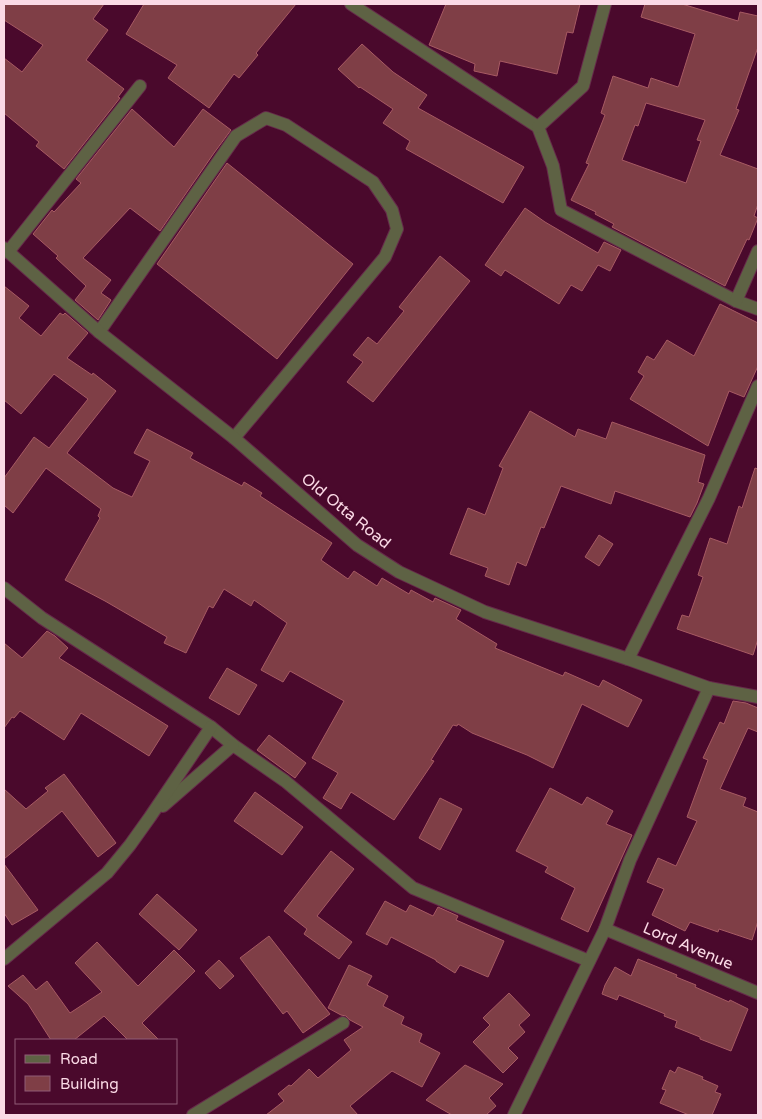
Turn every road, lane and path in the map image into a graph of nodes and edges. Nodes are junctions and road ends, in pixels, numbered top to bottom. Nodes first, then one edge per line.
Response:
1 (350, 4) edge
2 (605, 4) edge
3 (140, 86) dead end
4 (538, 127) junction
5 (6, 250) edge
6 (758, 252) edge
7 (736, 302) junction
8 (758, 309) edge
9 (99, 332) junction
10 (758, 386) edge
11 (234, 438) junction
12 (4, 588) edge
13 (628, 659) junction
14 (709, 688) junction
15 (758, 697) edge
16 (211, 727) junction
17 (233, 745) junction
18 (150, 817) junction
19 (605, 929) junction
20 (4, 959) edge
21 (589, 961) junction
22 (758, 993) edge
23 (343, 1024) dead end
24 (193, 1115) edge
25 (514, 1115) edge

1 - 4 street
2 - 4 street
3 - 5 street
4 - 7 street
5 - 9 street, Old Otta Road
6 - 7 street
7 - 8 street
9 - 11 street, Old Otta Road
9 - 11 street
10 - 13 street
11 - 13 street, Old Otta Road
12 - 16 street
13 - 14 street, Old Otta Road
14 - 15 street, Old Otta Road
14 - 19 street
16 - 17 street
16 - 18 street
17 - 18 street
17 - 21 street
18 - 20 street
19 - 21 street
19 - 22 street, Lord Avenue
21 - 25 street
23 - 24 street

